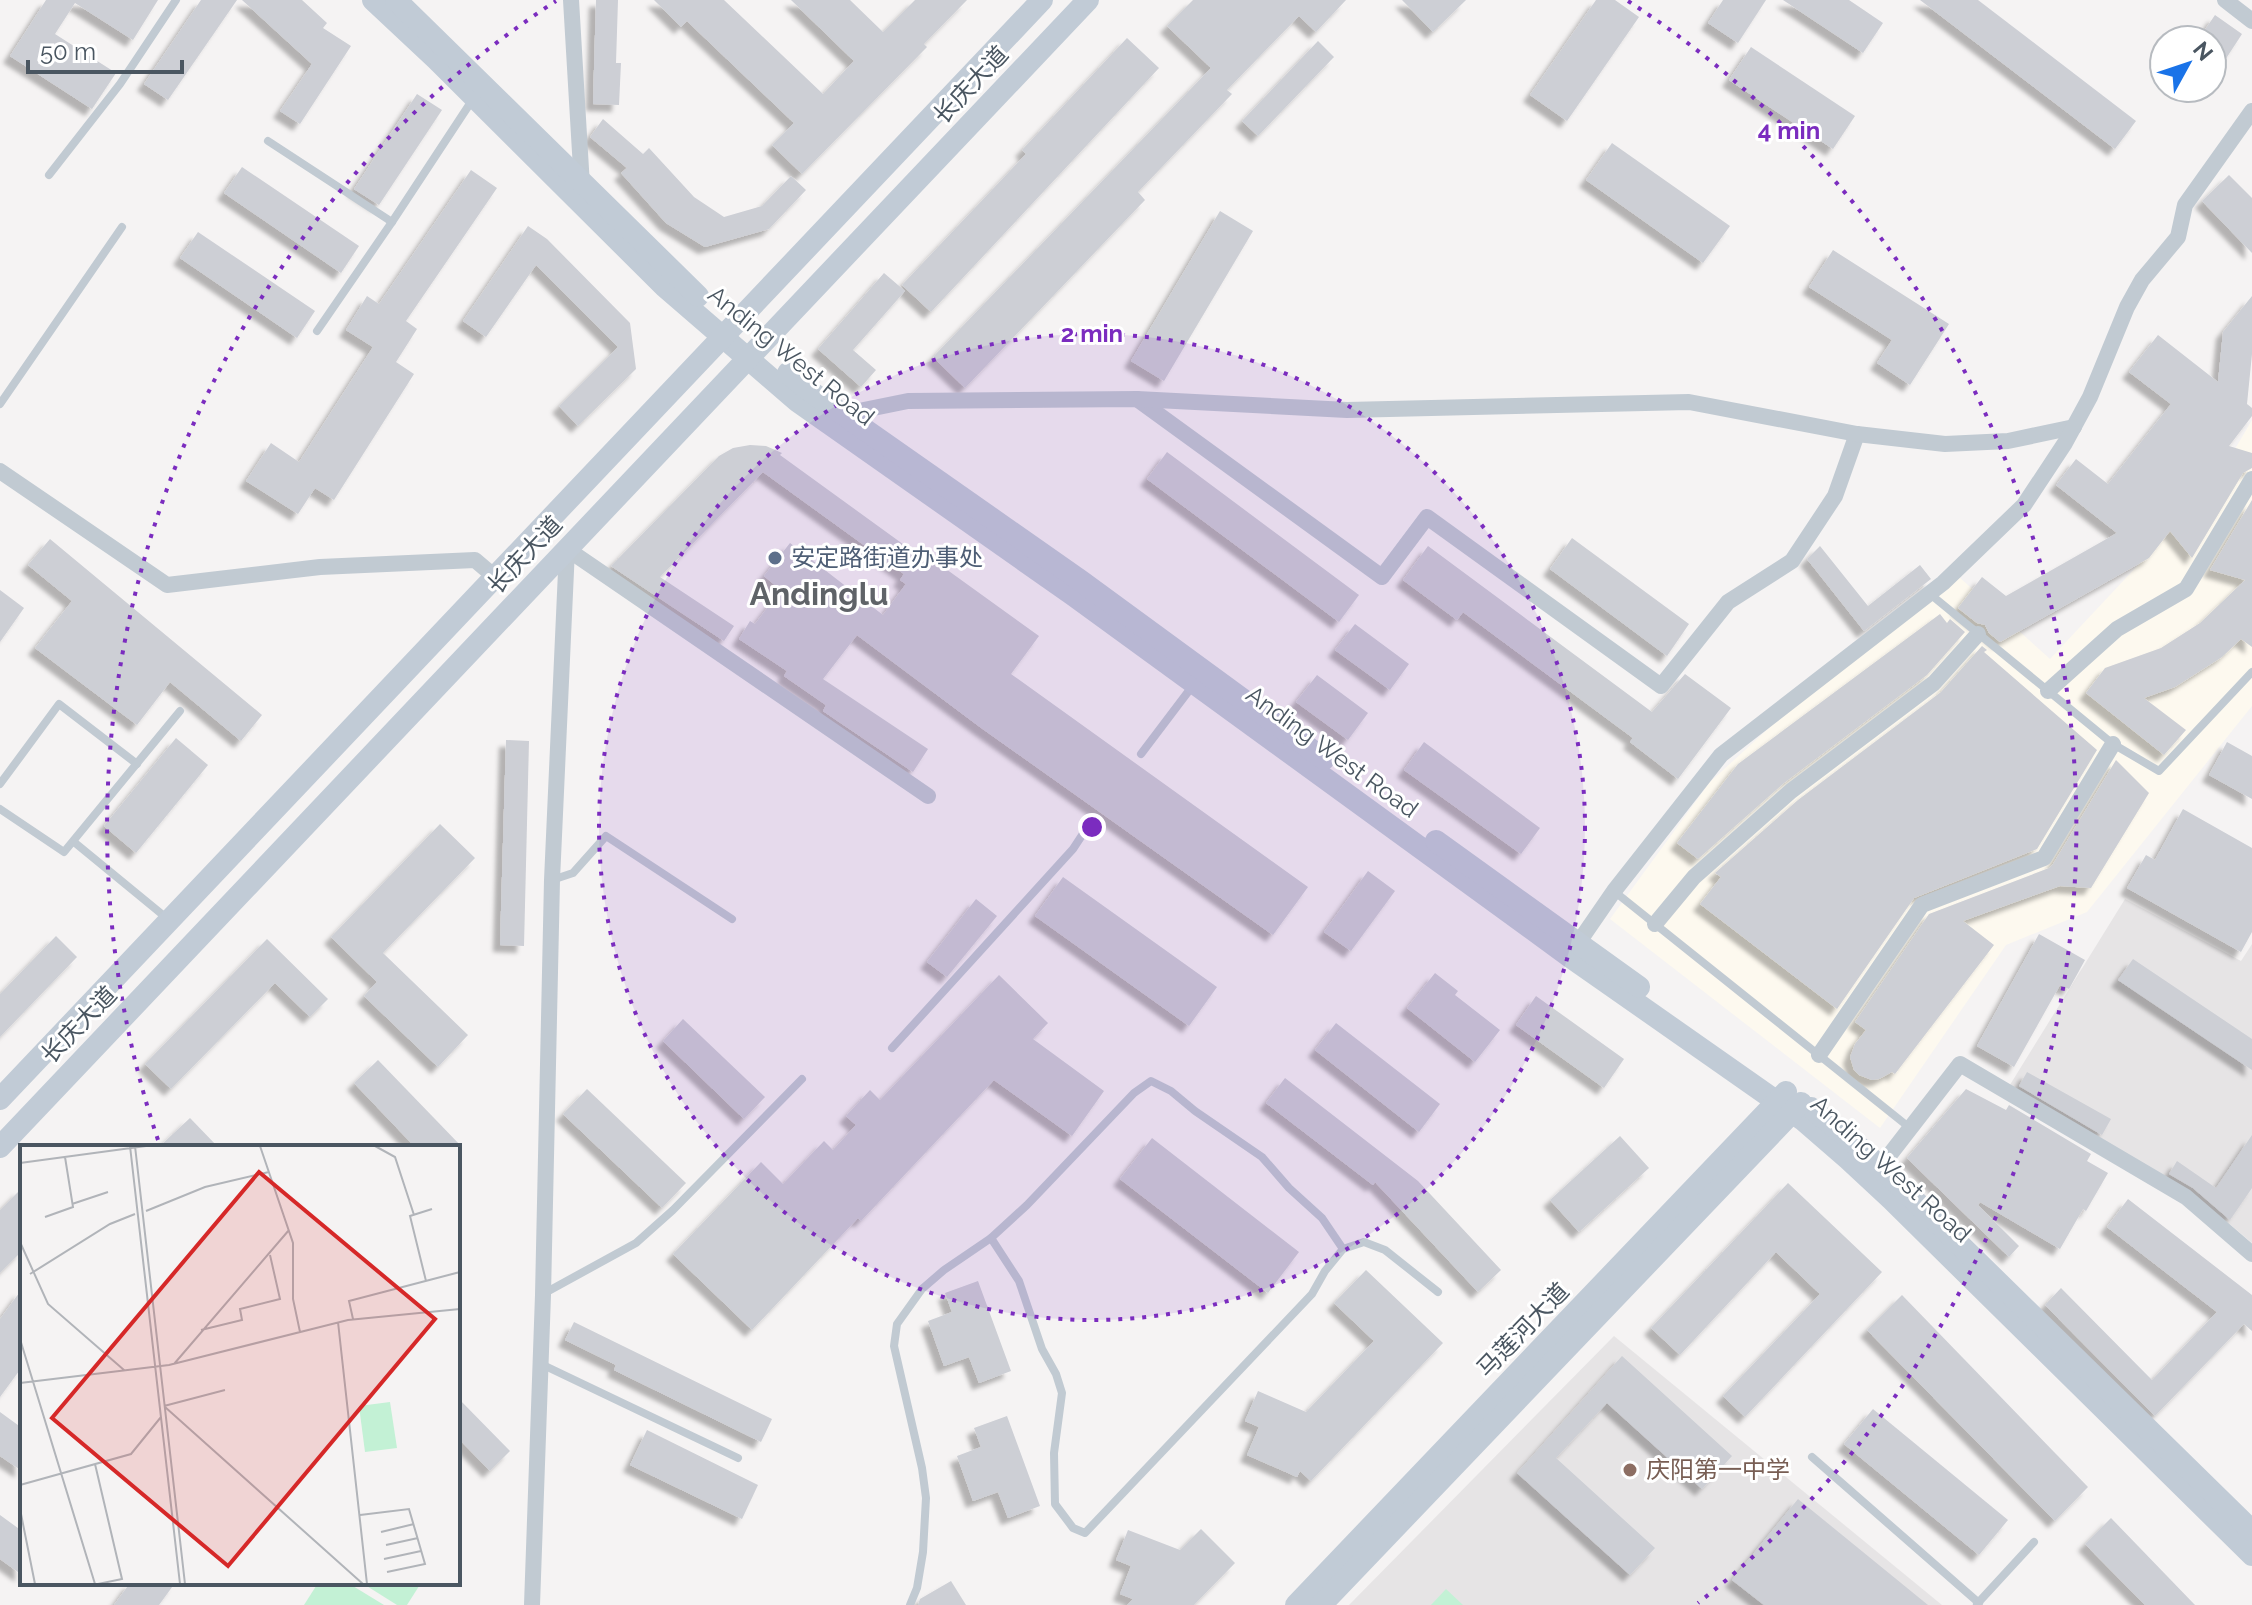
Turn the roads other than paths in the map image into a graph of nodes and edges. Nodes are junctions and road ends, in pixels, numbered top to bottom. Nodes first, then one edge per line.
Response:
1 (176, 0) edge
2 (373, 0) edge
3 (396, 0) edge
4 (571, 0) edge
5 (1042, 0) edge
6 (1088, 0) edge
7 (2225, 0) edge
8 (2252, 21) edge
9 (474, 97) junction
10 (2252, 111) edge
11 (268, 141) dead end
12 (49, 175) dead end
13 (582, 182) junction
14 (583, 206) junction
15 (392, 222) junction
16 (122, 227) dead end
17 (317, 331) dead end
18 (728, 333) junction
19 (753, 354) junction
20 (1137, 399) junction
21 (0, 404) edge
22 (832, 416) junction
23 (2074, 427) junction
24 (1857, 434) junction
25 (0, 471) edge
26 (2252, 479) edge
27 (567, 549) junction
28 (495, 577) junction
29 (1929, 594) junction
30 (1978, 634) junction
31 (2252, 672) edge
32 (1194, 683) junction
33 (2048, 691) junction
34 (180, 711) dead end
35 (2113, 744) junction
36 (1141, 754) dead end
37 (137, 764) junction
38 (0, 784) edge
39 (928, 796) dead end
40 (0, 809) edge
41 (1094, 817) dead end
42 (74, 842) junction
43 (552, 880) junction
44 (1614, 891) junction
45 (732, 919) dead end
46 (169, 920) junction
47 (1655, 924) junction
48 (1573, 950) junction
49 (892, 1048) dead end
50 (1819, 1055) junction
51 (802, 1079) dead end
52 (0, 1099) edge
53 (1789, 1102) junction
54 (1911, 1128) junction
55 (0, 1147) edge
56 (1876, 1174) junction
57 (991, 1238) junction
58 (1343, 1249) junction
59 (2252, 1254) edge
60 (1438, 1292) dead end
61 (543, 1295) junction
62 (541, 1364) junction
63 (1812, 1457) dead end
64 (738, 1458) dead end
65 (2252, 1531) edge
66 (2034, 1542) dead end
67 (2252, 1555) edge
68 (1978, 1604) edge
69 (532, 1605) edge
70 (910, 1605) edge
71 (1296, 1605) edge
72 (1321, 1605) edge

1 - 12 lane
2 - 9 street, Anding West Road
3 - 13 street, Anding West Road
4 - 13 street
5 - 18 street, 长庆大道
6 - 19 street, 长庆大道
7 - 8 street
9 - 14 street, Anding West Road
9 - 15 lane
10 - 23 street
11 - 15 lane
13 - 14 street
13 - 18 street, Anding West Road
14 - 18 street, Anding West Road
15 - 17 lane
16 - 21 lane
18 - 19 street, Anding West Road
18 - 28 street, 长庆大道
19 - 22 street, Anding West Road
19 - 27 street, 长庆大道
20 - 22 street
20 - 24 street
20 - 24 street
22 - 32 street, Anding West Road
22 - 48 street, Anding West Road
23 - 24 street
23 - 29 street
25 - 28 street
26 - 33 street
27 - 39 street
27 - 43 street
27 - 55 street, 长庆大道
28 - 46 street, 长庆大道
29 - 30 lane
29 - 44 street
30 - 33 lane
30 - 47 street
31 - 35 lane
32 - 36 lane
32 - 48 street, Anding West Road
33 - 35 lane
34 - 37 lane
35 - 50 street
37 - 38 lane
37 - 42 lane
40 - 42 lane
41 - 49 lane
42 - 46 lane
43 - 45 lane
43 - 61 street
44 - 47 lane
44 - 48 street
46 - 52 street, 长庆大道
47 - 50 lane
48 - 53 street, Anding West Road
50 - 54 lane
51 - 61 lane
53 - 56 street, Anding West Road
53 - 71 street, 马莲河大道
53 - 72 street, 马莲河大道
54 - 56 street
54 - 59 street
56 - 65 street, Anding West Road
56 - 67 street, Anding West Road
57 - 58 lane
57 - 58 lane
57 - 70 lane
58 - 60 lane
61 - 62 street
62 - 64 lane
62 - 69 street
63 - 68 lane
66 - 68 lane

